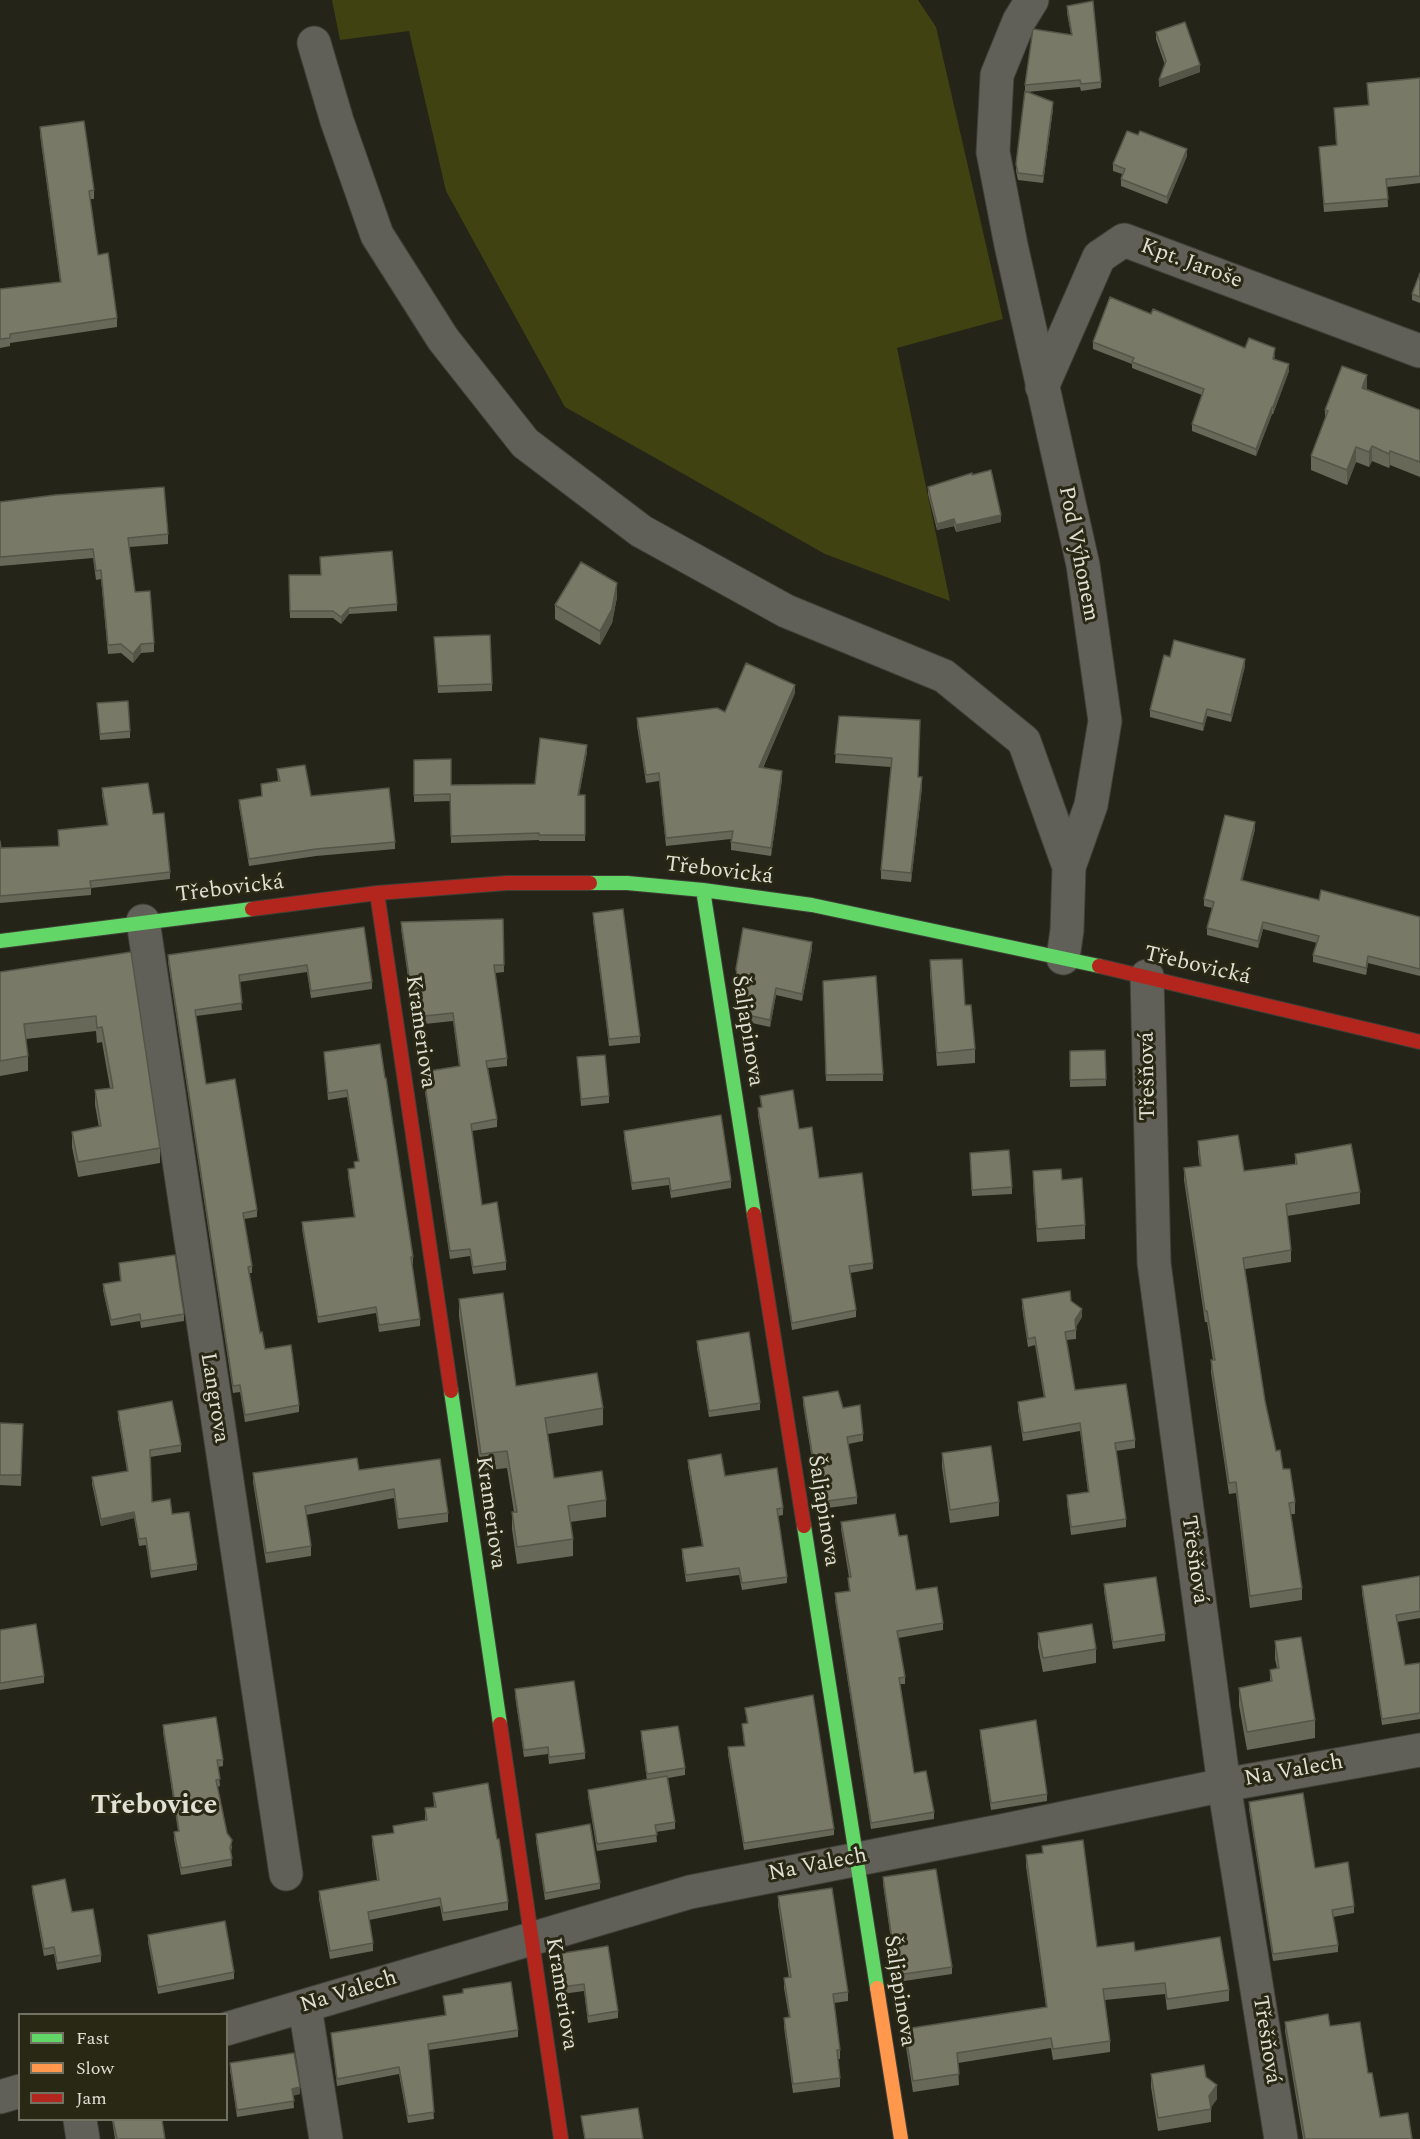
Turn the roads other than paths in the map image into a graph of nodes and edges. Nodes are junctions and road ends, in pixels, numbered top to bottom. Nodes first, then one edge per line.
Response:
1 (1032, 0) edge
2 (314, 43) dead end
3 (1420, 351) edge
4 (1042, 387) junction
5 (1069, 867) junction
6 (703, 890) junction
7 (377, 893) junction
8 (143, 921) junction
9 (0, 940) edge
10 (1064, 958) junction
11 (1148, 976) junction
12 (1420, 1042) edge
13 (1420, 1750) edge
14 (1224, 1785) junction
15 (856, 1859) junction
16 (286, 1874) dead end
17 (531, 1938) junction
18 (306, 2007) junction
19 (228, 2028) edge
20 (18, 2092) edge
21 (0, 2097) edge
22 (80, 2121) edge
23 (83, 2139) edge
24 (326, 2139) edge
25 (561, 2139) edge
26 (901, 2139) edge
27 (1281, 2139) edge

1 - 4 street, Pod Výhonem
2 - 5 street
3 - 4 street, Kpt. Jaroše
4 - 5 street, Pod Výhonem
5 - 10 street, Pod Výhonem
6 - 7 street, Třebovická
6 - 10 street, Třebovická
6 - 15 street, Šaljapinova
7 - 8 street, Třebovická
7 - 17 street, Krameriova
8 - 9 street, Třebovická
8 - 16 street, Langrova
10 - 11 street, Třebovická
11 - 12 street, Třebovická
11 - 14 street, Třešňová
13 - 14 street, Na Valech
14 - 15 street, Na Valech
14 - 27 street, Třešňová
15 - 17 street, Na Valech
15 - 26 street, Šaljapinova
17 - 18 street, Na Valech
17 - 25 street, Krameriova
18 - 19 street, Na Valech
18 - 24 street
20 - 21 street
22 - 23 street

